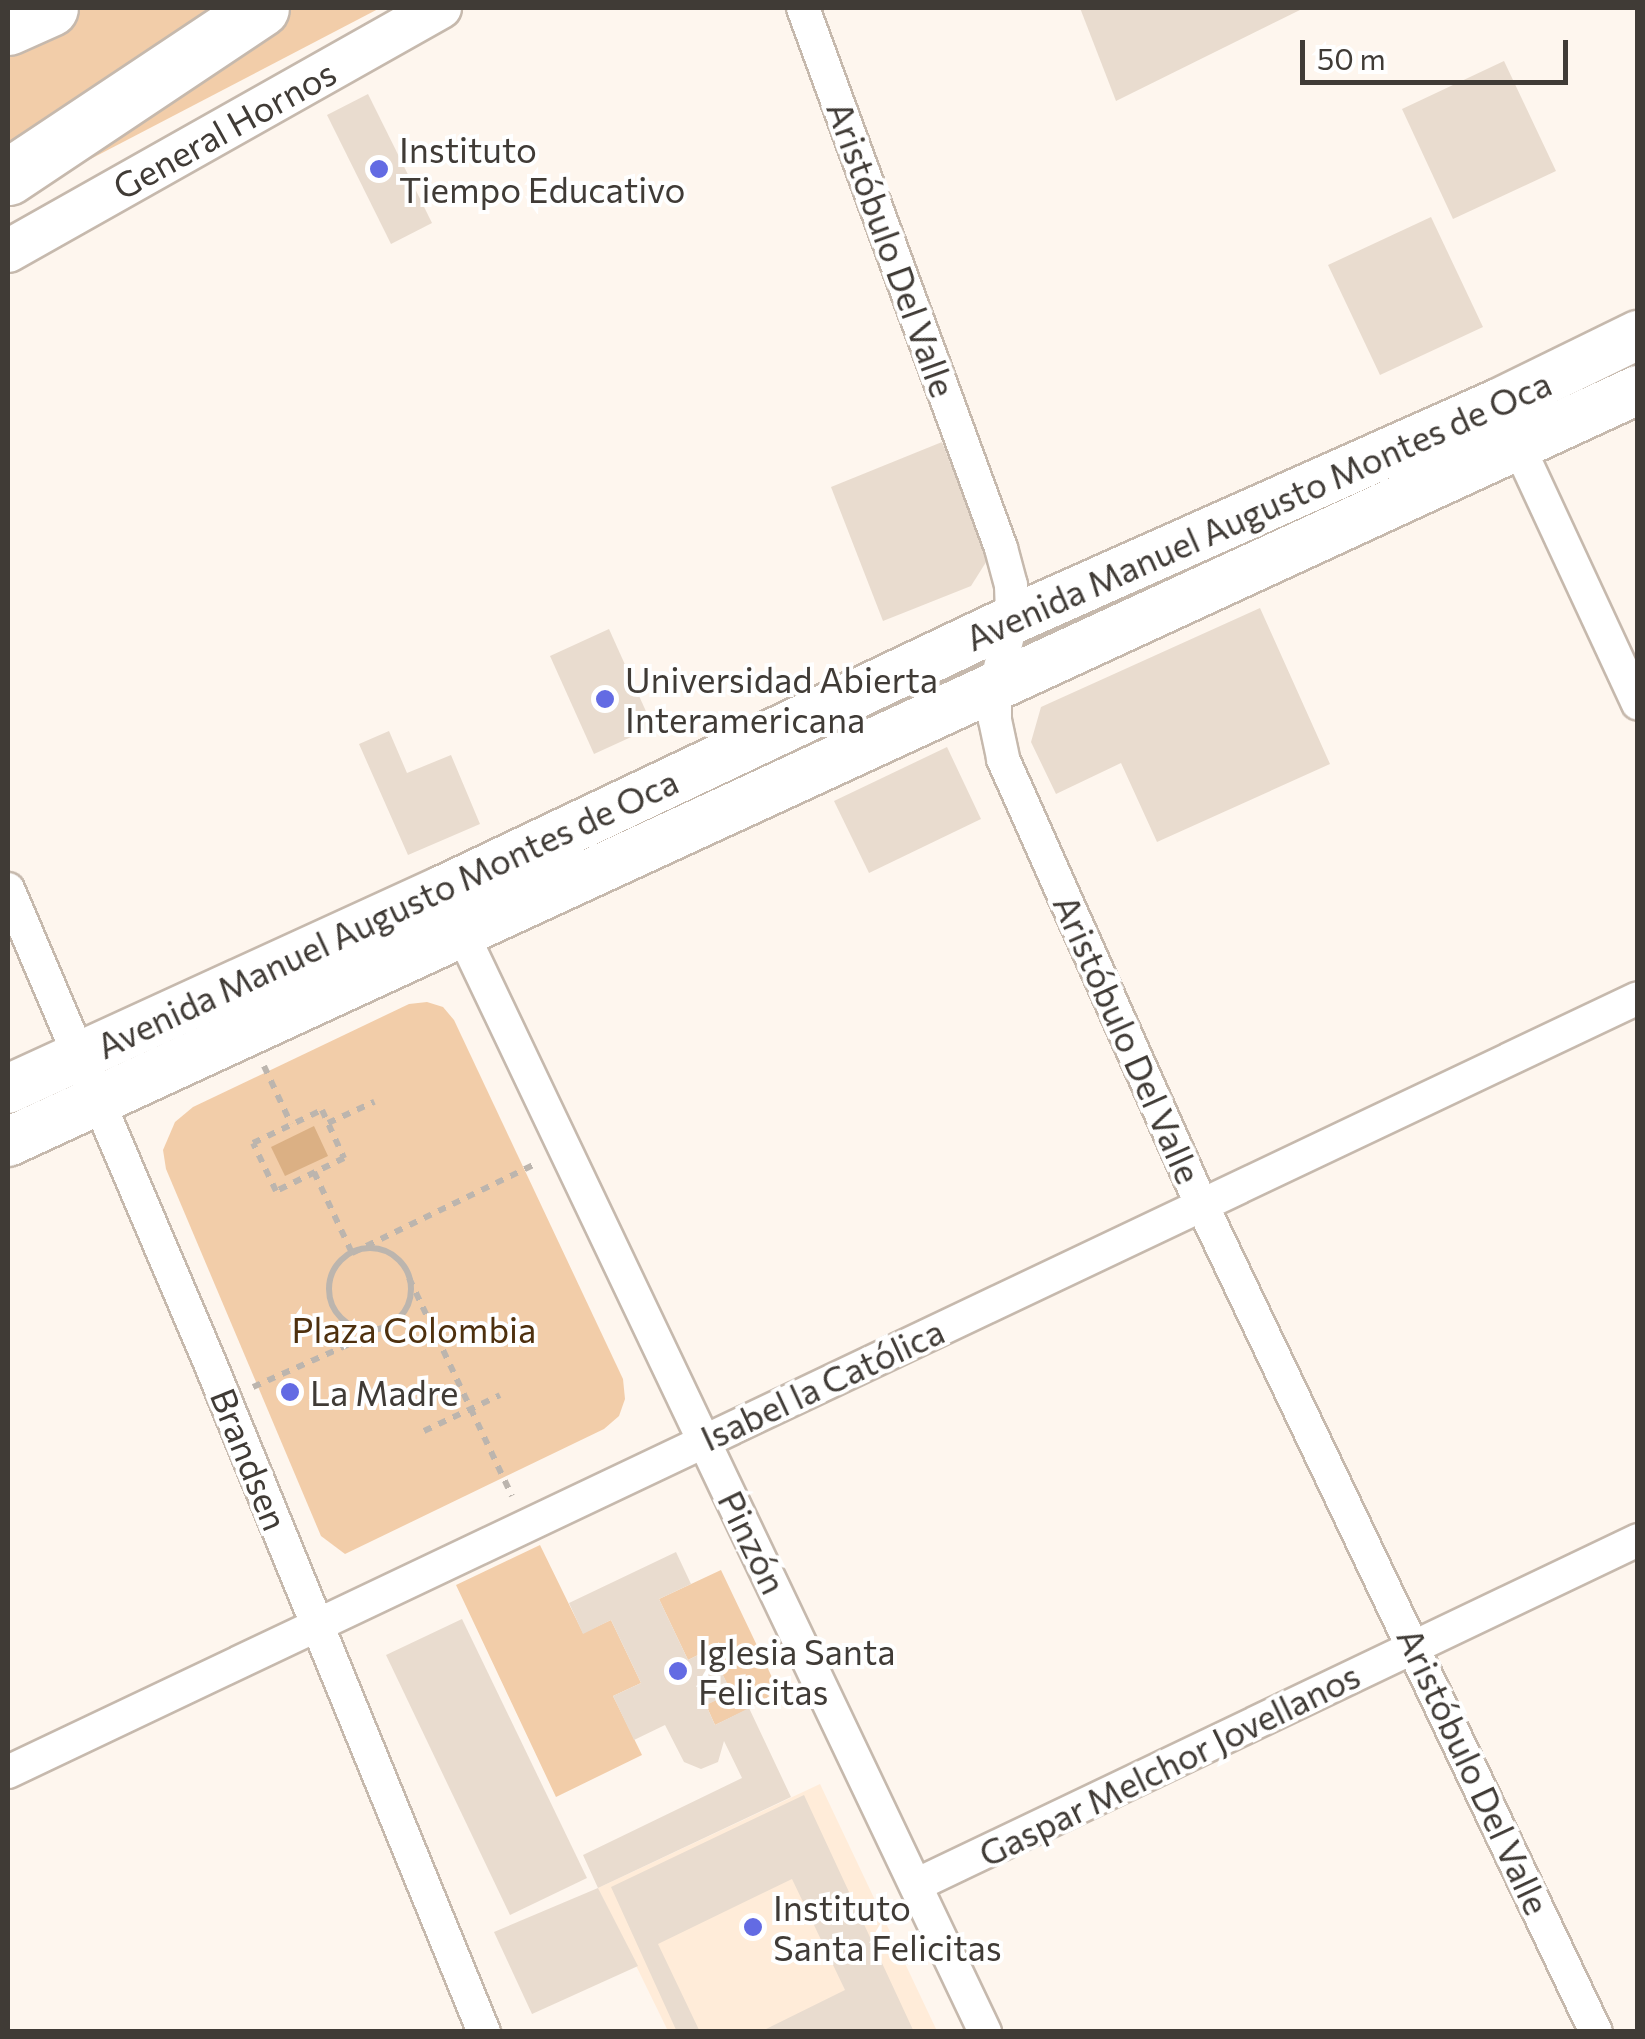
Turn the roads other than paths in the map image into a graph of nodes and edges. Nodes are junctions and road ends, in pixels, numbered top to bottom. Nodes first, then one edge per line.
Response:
1 (50, 8) edge
2 (260, 8) edge
3 (440, 8) edge
4 (803, 8) edge
5 (8, 28) edge
6 (8, 177) edge
7 (8, 250) edge
8 (1638, 335) edge
9 (1638, 390) edge
10 (1499, 402) junction
11 (1518, 446) junction
12 (1012, 620) junction
13 (995, 687) junction
14 (1638, 704) edge
15 (8, 890) edge
16 (442, 890) junction
17 (462, 933) junction
18 (1638, 998) edge
19 (77, 1056) junction
20 (8, 1089) edge
21 (97, 1101) junction
22 (8, 1142) edge
23 (1202, 1204) junction
24 (704, 1439) junction
25 (1638, 1540) edge
26 (317, 1622) junction
27 (1415, 1645) junction
28 (8, 1772) edge
29 (916, 1885) junction
30 (484, 2032) edge
31 (986, 2032) edge
32 (1596, 2032) edge

1 - 5 highway
2 - 6 highway
3 - 7 street, General Hornos
4 - 12 street, Aristóbulo Del Valle
8 - 10 main road, Avenida Manuel Augusto Montes de Oca
9 - 11 main road, Avenida Manuel Augusto Montes de Oca
10 - 11 street
10 - 12 main road, Avenida Manuel Augusto Montes de Oca
11 - 13 main road, Avenida Manuel Augusto Montes de Oca
11 - 14 street
12 - 13 street, Aristóbulo Del Valle
12 - 16 main road, Avenida Manuel Augusto Montes de Oca
13 - 17 main road, Avenida Manuel Augusto Montes de Oca
13 - 23 street, Aristóbulo Del Valle
15 - 19 street, Brandsen
16 - 17 street, Pinzón
16 - 19 main road, Avenida Manuel Augusto Montes de Oca
17 - 21 main road, Avenida Manuel Augusto Montes de Oca
17 - 24 street, Pinzón
18 - 23 street, Isabel la Católica
19 - 20 main road, Avenida Manuel Augusto Montes de Oca
19 - 21 street, Brandsen
21 - 22 main road, Avenida Manuel Augusto Montes de Oca
21 - 26 street, Brandsen
23 - 24 street, Isabel la Católica
23 - 27 street, Aristóbulo Del Valle
24 - 26 street, Isabel la Católica
24 - 29 street, Pinzón
25 - 27 street, Gaspar Melchor Jovellanos
26 - 28 street, Isabel la Católica
26 - 30 street, Brandsen
27 - 29 street, Gaspar Melchor Jovellanos
27 - 32 street, Aristóbulo Del Valle
29 - 31 street, Pinzón

